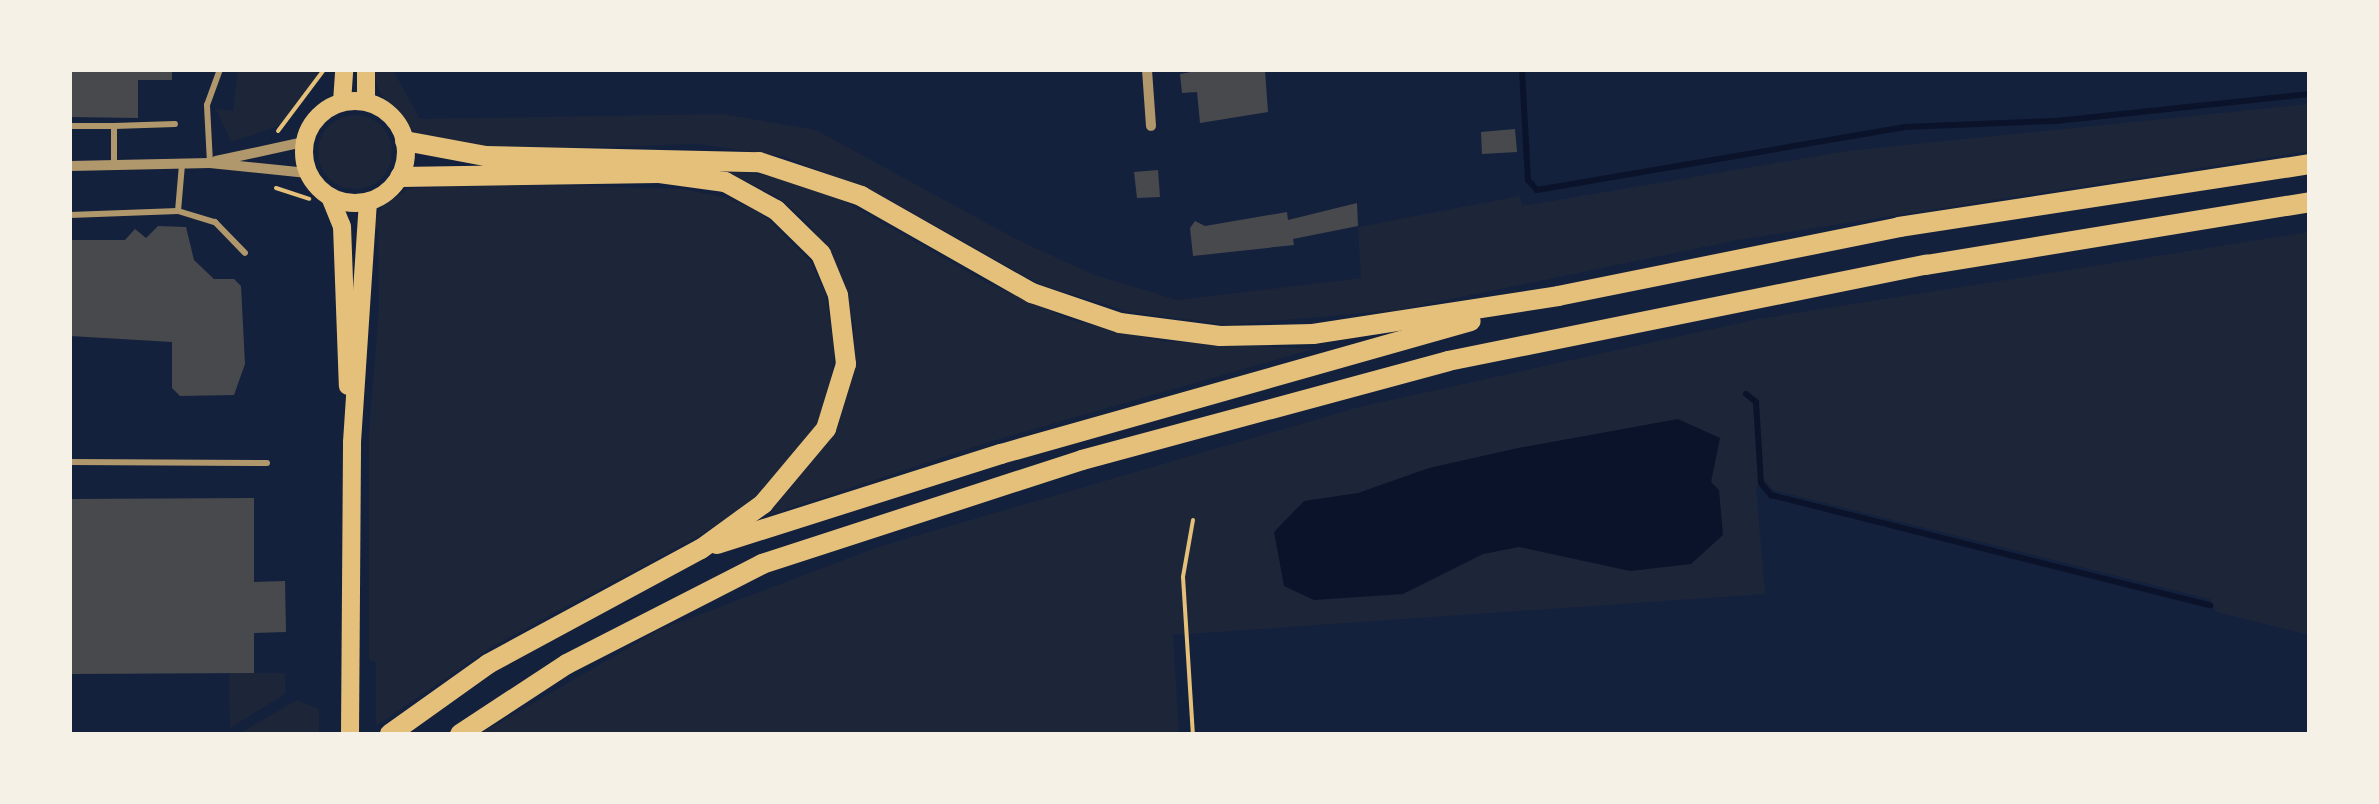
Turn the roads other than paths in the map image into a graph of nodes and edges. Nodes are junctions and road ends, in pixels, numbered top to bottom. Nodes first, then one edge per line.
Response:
1 (220, 70) edge
2 (344, 70) edge
3 (366, 70) edge
4 (1147, 70) edge
5 (366, 101) junction
6 (342, 102) junction
7 (175, 124) dead end
8 (70, 126) edge
9 (114, 126) junction
10 (1151, 126) dead end
11 (406, 140) junction
12 (304, 142) junction
13 (210, 162) junction
14 (182, 163) junction
15 (114, 164) junction
16 (2309, 164) edge
17 (70, 166) edge
18 (308, 173) junction
19 (400, 177) junction
20 (368, 202) junction
21 (2309, 202) edge
22 (325, 205) junction
23 (178, 211) junction
24 (70, 215) edge
25 (245, 253) dead end
26 (1558, 296) junction
27 (352, 442) junction
28 (70, 462) edge
29 (267, 464) dead end
30 (701, 549) junction
31 (350, 734) edge
32 (390, 734) edge
33 (460, 734) edge

1 - 13 lane
2 - 6 main road
3 - 5 main road
4 - 10 street
5 - 6 main road
5 - 11 main road
6 - 12 main road
7 - 9 lane
8 - 9 lane
9 - 15 lane
11 - 19 main road
11 - 26 highway
12 - 13 street
12 - 18 main road
13 - 14 street
13 - 18 street
14 - 15 street
14 - 23 lane
15 - 17 street
16 - 26 highway
18 - 22 main road
19 - 20 main road
19 - 30 highway
20 - 22 main road
20 - 27 main road
21 - 33 highway
22 - 27 main road
23 - 24 lane
23 - 25 lane
26 - 30 highway
27 - 31 main road
28 - 29 lane
30 - 32 highway

